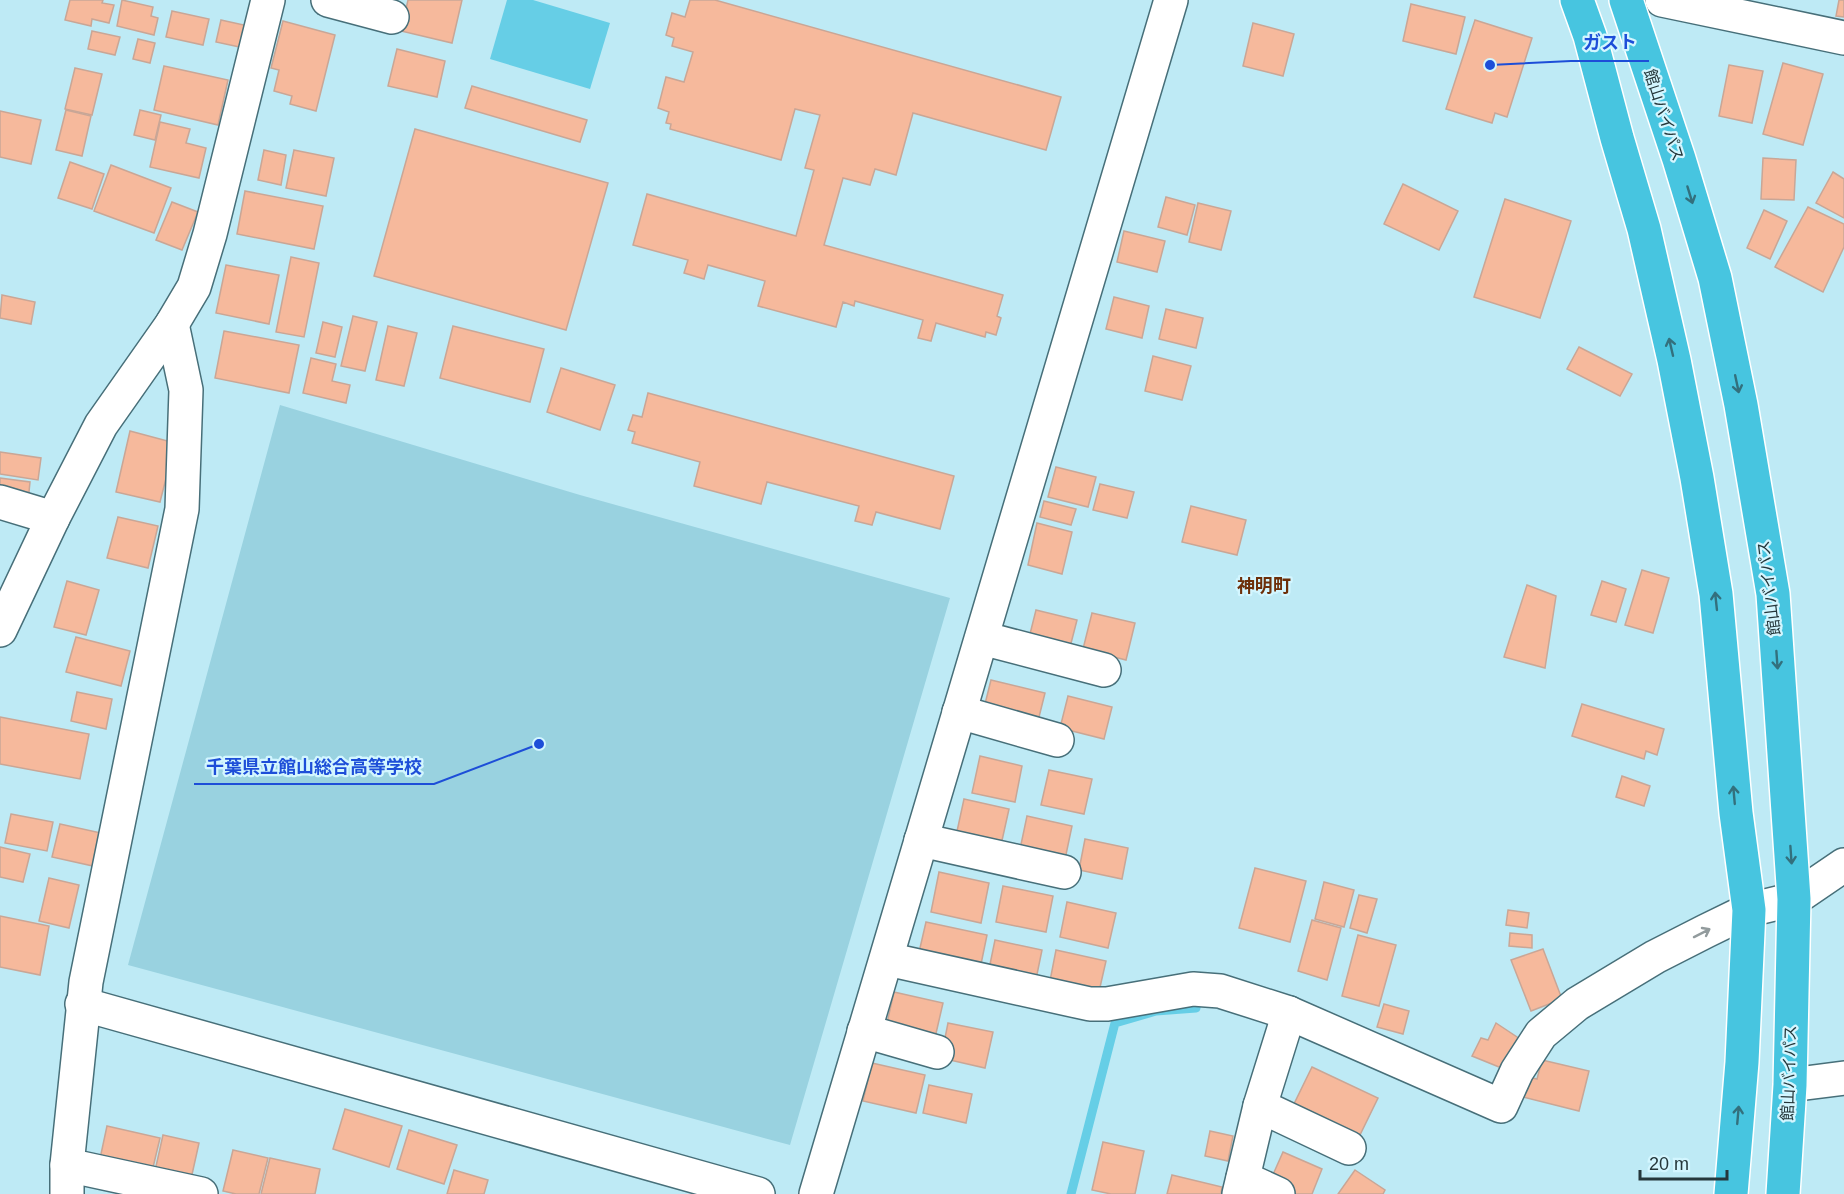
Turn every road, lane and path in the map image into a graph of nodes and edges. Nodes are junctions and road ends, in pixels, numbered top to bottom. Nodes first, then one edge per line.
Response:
1 (268, 0) edge
2 (328, 0) edge
3 (1171, 0) edge
4 (1577, 0) edge
5 (1626, 0) edge
6 (1662, 0) edge
7 (392, 17) dead end
8 (1844, 38) edge
9 (172, 324) junction
10 (0, 502) edge
11 (53, 518) junction
12 (0, 630) edge
13 (982, 638) junction
14 (1104, 670) dead end
15 (959, 712) junction
16 (1057, 740) dead end
17 (921, 840) junction
18 (1844, 865) edge
19 (1064, 872) dead end
20 (1794, 899) junction
21 (1749, 910) junction
22 (887, 959) junction
23 (82, 1004) junction
24 (1288, 1013) junction
25 (864, 1031) junction
26 (937, 1052) dead end
27 (1844, 1078) edge
28 (1790, 1085) junction
29 (1260, 1106) junction
30 (1349, 1148) dead end
31 (67, 1179) edge
32 (1241, 1186) edge
33 (201, 1194) edge
34 (758, 1194) edge
35 (816, 1194) edge
36 (1278, 1194) edge
37 (1731, 1194) edge
38 (1783, 1194) edge

1 - 9 street
2 - 7 street
3 - 13 street
21 -> 4 highway
5 -> 20 highway, 館山バイパス
6 - 8 street
9 - 11 street
9 - 23 street
10 - 11 street
11 - 12 street
13 - 14 street
13 - 15 street
15 - 16 street
15 - 17 street
17 - 19 street
17 - 22 street
18 - 20 street
20 - 21 street
20 - 28 highway, 館山バイパス
24 -> 21 street
37 -> 21 highway
22 - 24 street
22 - 25 street
23 - 31 street
23 - 34 street
24 - 29 street
25 - 26 street
25 - 35 street
27 - 28 street
28 - 38 highway, 館山バイパス
29 - 30 street
29 - 32 street
31 - 33 street
32 - 36 street

